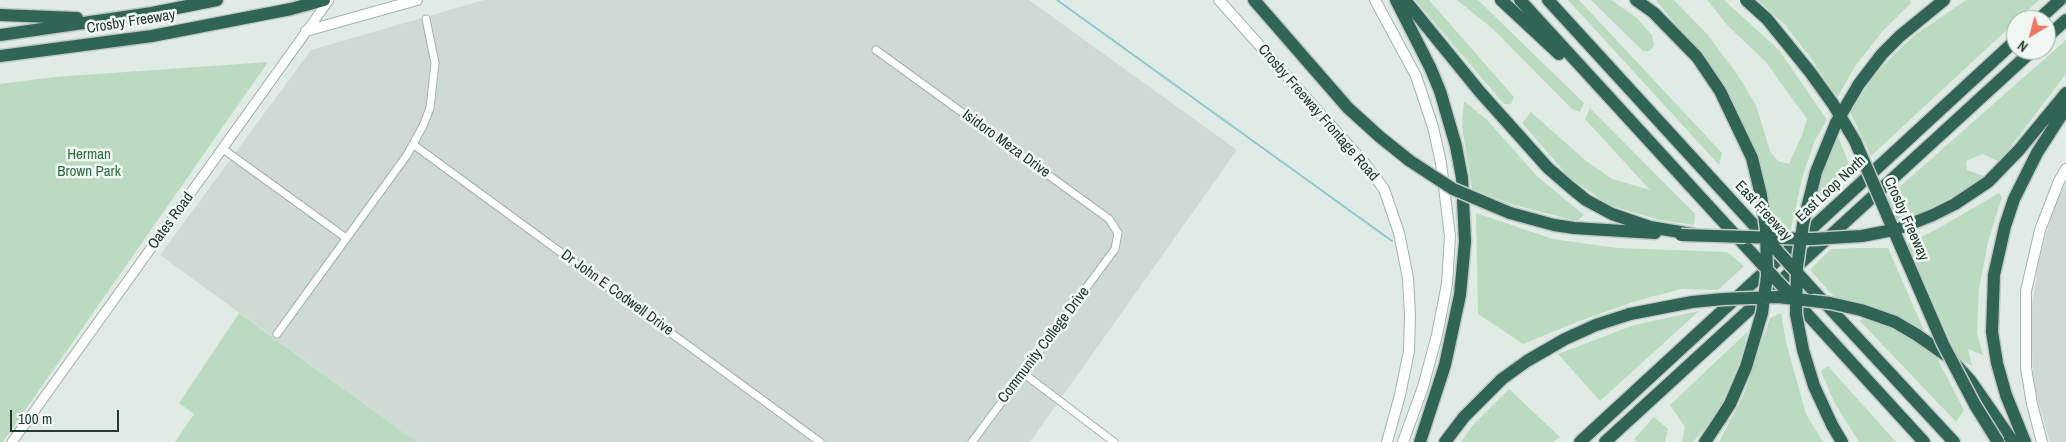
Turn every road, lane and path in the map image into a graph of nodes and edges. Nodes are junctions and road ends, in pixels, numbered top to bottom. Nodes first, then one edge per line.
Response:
1 (217, 0) edge
2 (324, 0) edge
3 (329, 0) edge
4 (417, 0) edge
5 (1219, 0) edge
6 (1254, 0) edge
7 (1375, 0) edge
8 (1396, 0) edge
9 (1405, 0) edge
10 (1501, 0) edge
11 (1520, 0) edge
12 (1548, 0) edge
13 (1636, 0) edge
14 (1746, 0) edge
15 (1944, 0) edge
16 (2060, 0) edge
17 (2049, 10) edge
18 (0, 15) edge
19 (110, 19) junction
20 (426, 19) dead end
21 (2066, 20) edge
22 (2056, 29) edge
23 (306, 31) junction
24 (0, 35) edge
25 (2006, 49) edge
26 (876, 50) dead end
27 (0, 56) edge
28 (2022, 60) edge
29 (2066, 93) edge
30 (2066, 108) edge
31 (1621, 111) junction
32 (414, 145) junction
33 (223, 149) junction
34 (2066, 169) edge
35 (1681, 233) junction
36 (346, 238) junction
37 (1115, 249) joint
38 (278, 334) dead end
39 (1023, 373) junction
40 (12, 442) edge
41 (820, 442) edge
42 (972, 442) edge
43 (1114, 442) edge
44 (1387, 442) edge
45 (1403, 442) edge
46 (1420, 442) edge
47 (1445, 442) edge
48 (1580, 442) edge
49 (1605, 442) edge
50 (1705, 442) edge
51 (1842, 442) edge
52 (1924, 442) edge
53 (1954, 442) edge
54 (1998, 442) edge
55 (2013, 442) edge
56 (2025, 442) edge
57 (2042, 442) edge

1 - 19 highway, Crosby Freeway
2 - 27 highway, Crosby Freeway
3 - 23 street, Oates Road
4 - 23 main road
5 - 44 main road, Crosby Freeway Frontage Road
6 - 35 highway, bridge
7 - 45 main road
8 - 46 highway
9 - 35 highway
10 - 31 highway
11 - 31 highway
12 - 53 highway, East Freeway, bridge
13 - 50 highway, bridge
14 - 54 highway, Crosby Freeway, bridge
15 - 51 highway, bridge
16 - 17 highway
18 - 19 highway
19 - 24 highway, Crosby Freeway
20 - 32 street
21 - 22 highway
23 - 33 street, Oates Road
25 - 48 highway, East Loop North
26 - 37 street, Isidoro Meza Drive
28 - 49 highway
29 - 35 highway, bridge
30 - 56 highway
31 - 52 highway, bridge
32 - 36 street
32 - 41 street, Dr John E Codwell Drive
33 - 36 street
33 - 40 street, Oates Road
34 - 57 main road
36 - 38 street
37 - 39 street, Community College Drive
39 - 42 street, Community College Drive
39 - 43 street
47 - 55 highway, bridge

